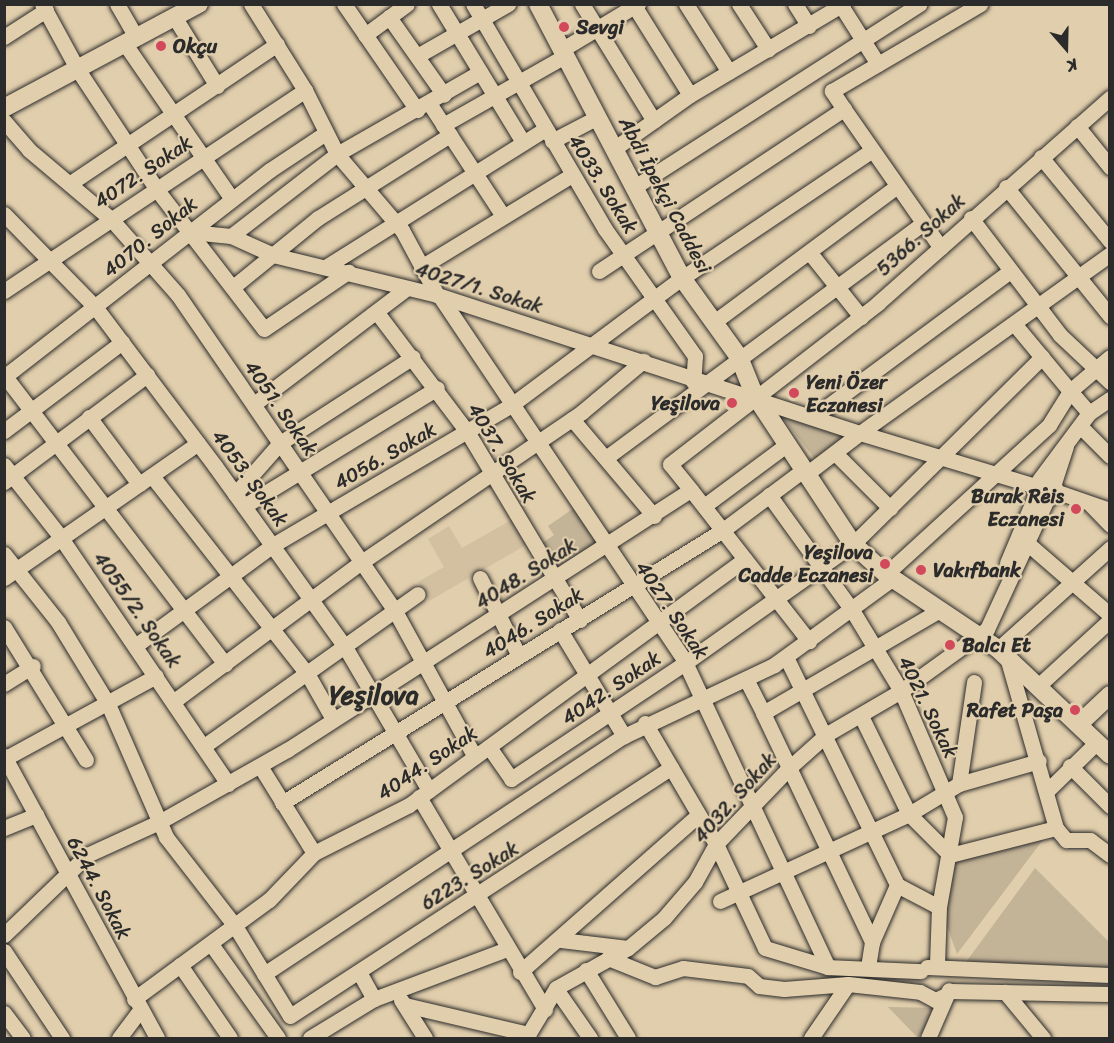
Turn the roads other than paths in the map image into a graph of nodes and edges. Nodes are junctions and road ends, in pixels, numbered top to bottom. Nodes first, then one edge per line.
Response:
1 (117, 4) edge
2 (199, 4) edge
3 (251, 4) edge
4 (407, 4) edge
5 (439, 4) edge
6 (473, 4) edge
7 (508, 4) edge
8 (538, 4) edge
9 (582, 4) edge
10 (686, 4) edge
11 (740, 4) edge
12 (795, 4) edge
13 (920, 4) edge
14 (980, 4) edge
15 (344, 5) edge
16 (635, 5) edge
17 (841, 5) edge
18 (44, 7) edge
19 (389, 17) junction
20 (175, 18) junction
21 (482, 20) junction
22 (809, 26) junction
23 (597, 29) junction
24 (6, 33) edge
25 (457, 33) junction
26 (365, 35) junction
27 (862, 39) junction
28 (131, 40) junction
29 (277, 44) junction
30 (768, 49) junction
31 (563, 53) junction
32 (417, 56) junction
33 (878, 64) junction
34 (78, 70) junction
35 (480, 72) junction
36 (729, 72) junction
37 (520, 82) junction
38 (217, 86) junction
39 (305, 90) junction
40 (444, 95) junction
41 (690, 95) junction
42 (495, 96) junction
43 (1110, 98) edge
44 (423, 107) junction
45 (4, 108) edge
46 (844, 109) junction
47 (173, 116) junction
48 (598, 117) junction
49 (4, 121) edge
50 (654, 121) junction
51 (1077, 126) junction
52 (446, 130) junction
53 (324, 134) junction
54 (548, 135) junction
55 (523, 142) junction
56 (128, 146) junction
57 (615, 148) junction
58 (871, 151) junction
59 (337, 154) junction
60 (1041, 157) junction
61 (201, 159) junction
62 (1110, 167) edge
63 (472, 170) junction
64 (572, 175) junction
65 (72, 182) junction
66 (636, 186) junction
67 (896, 187) junction
68 (1006, 187) junction
69 (367, 189) junction
70 (157, 190) junction
71 (232, 199) junction
72 (4, 214) edge
73 (503, 216) junction
74 (971, 218) junction
75 (111, 219) junction
76 (394, 221) junction
77 (920, 225) junction
78 (656, 230) junction
79 (190, 232) junction
80 (231, 236) junction
81 (1110, 241) edge
82 (940, 249) junction
83 (810, 253) junction
84 (622, 254) junction
85 (1110, 254) edge
86 (273, 255) junction
87 (50, 262) junction
88 (151, 265) junction
89 (327, 266) junction
90 (421, 267) junction
91 (1010, 271) junction
92 (348, 272) junction
93 (599, 272) dead end
94 (682, 278) junction
95 (1078, 279) junction
96 (836, 285) junction
97 (233, 287) junction
98 (407, 288) junction
99 (4, 291) edge
100 (439, 296) junction
101 (654, 299) junction
102 (96, 308) junction
103 (1039, 309) junction
104 (378, 314) junction
105 (861, 316) junction
106 (1110, 316) edge
107 (714, 322) junction
108 (1016, 326) junction
109 (122, 342) junction
110 (593, 345) junction
111 (412, 357) junction
112 (739, 357) junction
113 (1042, 357) junction
114 (1110, 357) edge
115 (643, 361) junction
116 (1097, 368) junction
117 (147, 375) junction
118 (5, 376) edge
119 (1110, 382) edge
120 (697, 383) junction
121 (437, 388) junction
122 (1070, 391) junction
123 (754, 394) junction
124 (1110, 399) edge
125 (254, 404) junction
126 (510, 406) junction
127 (32, 409) junction
128 (1089, 413) junction
129 (89, 417) junction
130 (813, 417) junction
131 (572, 418) junction
132 (1080, 426) junction
133 (4, 431) edge
134 (468, 433) junction
135 (860, 433) junction
136 (58, 440) junction
137 (198, 443) junction
138 (280, 443) junction
139 (535, 444) junction
140 (786, 445) junction
141 (835, 453) junction
142 (1110, 456) edge
143 (607, 457) junction
144 (937, 457) junction
145 (300, 472) junction
146 (803, 473) junction
147 (7, 474) edge
148 (491, 474) junction
149 (991, 475) junction
150 (145, 480) junction
151 (1044, 489) junction
152 (692, 490) junction
153 (770, 495) junction
154 (239, 500) junction
155 (105, 505) junction
156 (1091, 505) junction
157 (704, 506) junction
158 (891, 508) junction
159 (1110, 510) edge
160 (326, 514) junction
161 (654, 516) junction
162 (1110, 525) edge
163 (723, 530) junction
164 (59, 535) junction
165 (1027, 543) junction
166 (273, 544) junction
167 (853, 544) junction
168 (605, 548) junction
169 (1110, 548) edge
170 (4, 555) edge
171 (745, 559) junction
172 (360, 563) junction
173 (821, 567) junction
174 (10, 573) edge
175 (889, 576) junction
176 (230, 578) junction
177 (480, 578) dead end
178 (1072, 580) junction
179 (557, 581) junction
180 (632, 585) junction
181 (418, 594) dead end
182 (311, 599) junction
183 (776, 599) junction
184 (186, 610) junction
185 (852, 610) junction
186 (395, 611) junction
187 (938, 611) junction
188 (1110, 615) edge
189 (500, 617) junction
190 (580, 620) junction
191 (1110, 620) edge
192 (658, 622) junction
193 (4, 627) edge
194 (270, 630) junction
195 (560, 630) junction
196 (980, 635) junction
197 (809, 641) junction
198 (135, 646) junction
199 (345, 647) junction
200 (876, 650) junction
201 (1002, 653) junction
202 (519, 656) junction
203 (786, 657) junction
204 (424, 659) junction
205 (685, 663) junction
206 (225, 664) junction
207 (33, 666) junction
208 (308, 675) junction
209 (156, 676) junction
210 (586, 676) junction
211 (746, 679) junction
212 (974, 682) dead end
213 (4, 684) edge
214 (1038, 686) junction
215 (901, 691) junction
216 (372, 693) junction
217 (805, 694) junction
218 (1110, 695) edge
219 (702, 699) junction
220 (174, 700) junction
221 (447, 703) junction
222 (108, 704) junction
223 (763, 713) junction
224 (611, 715) junction
225 (861, 716) junction
226 (333, 719) junction
227 (645, 723) junction
228 (1078, 724) junction
229 (68, 729) junction
230 (395, 734) junction
231 (827, 734) junction
232 (624, 736) junction
233 (1096, 742) junction
234 (204, 746) junction
235 (489, 747) junction
236 (1110, 755) edge
237 (475, 757) junction
238 (5, 758) edge
239 (86, 760) dead end
240 (1039, 761) junction
241 (260, 766) junction
242 (1070, 766) junction
243 (671, 768) junction
244 (789, 768) junction
245 (228, 784) junction
246 (959, 784) junction
247 (1048, 790) junction
248 (424, 794) junction
249 (946, 795) junction
250 (282, 803) junction
251 (754, 806) junction
252 (1110, 806) edge
253 (909, 814) junction
254 (36, 815) junction
255 (698, 815) junction
256 (159, 822) junction
257 (4, 828) edge
258 (1056, 828) junction
259 (871, 831) junction
260 (716, 844) junction
261 (452, 850) junction
262 (828, 851) junction
263 (314, 853) junction
264 (950, 855) junction
265 (1110, 855) edge
266 (785, 870) junction
267 (67, 872) junction
268 (897, 885) junction
269 (740, 892) junction
270 (477, 896) junction
271 (720, 901) dead end
272 (939, 907) junction
273 (235, 926) junction
274 (4, 935) edge
275 (561, 940) junction
276 (872, 942) junction
277 (210, 944) junction
278 (628, 948) junction
279 (507, 950) junction
280 (4, 951) edge
281 (608, 958) junction
282 (180, 965) junction
283 (828, 967) junction
284 (868, 968) junction
285 (932, 968) junction
286 (586, 970) junction
287 (359, 972) junction
288 (520, 972) junction
289 (264, 974) junction
290 (1110, 975) edge
291 (848, 984) junction
292 (556, 989) junction
293 (394, 990) junction
294 (920, 992) junction
295 (1005, 992) junction
296 (948, 993) junction
297 (1110, 994) edge
298 (374, 999) junction
299 (137, 1004) junction
300 (405, 1005) junction
301 (545, 1009) junction
302 (4, 1013) edge
303 (335, 1032) edge
304 (527, 1037) edge
305 (23, 1038) edge
306 (62, 1038) edge
307 (119, 1038) edge
308 (157, 1038) edge
309 (230, 1038) edge
310 (278, 1038) edge
311 (310, 1038) edge
312 (426, 1038) edge
313 (590, 1038) edge
314 (628, 1038) edge
315 (811, 1038) edge
316 (928, 1038) edge
317 (1043, 1038) edge

1 - 28 street
2 - 20 main road
3 - 29 street, 4027. Sokak
4 - 19 street
5 - 25 street
6 - 21 street, 4033. Sokak
7 - 21 street
8 - 31 main road, Abdi İpekçi Caddesi
9 - 23 street
10 - 36 street
11 - 30 street
12 - 22 street
13 - 27 street
14 - 33 street
15 - 26 street
16 - 23 street
16 - 41 street
17 - 22 street
17 - 27 street
18 - 24 street
18 - 34 street
19 - 26 street
19 - 32 street
20 - 28 main road
20 - 38 street
21 - 25 street
21 - 37 street, 4033. Sokak
22 - 30 street
23 - 31 street
23 - 50 street
25 - 32 street
25 - 35 street
26 - 44 street
27 - 33 street
27 - 66 street
28 - 34 main road
28 - 47 street
29 - 38 street
29 - 39 street, 4027. Sokak
30 - 36 street
31 - 37 street
31 - 48 main road, Abdi İpekçi Caddesi
32 - 40 street
33 - 46 street
34 - 45 main road
34 - 56 street
35 - 40 street
35 - 42 street
36 - 41 street
37 - 42 street
37 - 54 street, 4033. Sokak
38 - 47 street
39 - 53 street, 4027. Sokak
39 - 61 street, 4072. Sokak
40 - 44 street
41 - 50 street
42 - 52 street
42 - 55 street
43 - 51 street, 5366. Sokak
44 - 52 street
44 - 59 street
46 - 58 street
46 - 78 street
47 - 56 street
47 - 61 street
48 - 54 street
48 - 57 main road, Abdi İpekçi Caddesi
49 - 65 street, 4051. Sokak
50 - 57 street
51 - 60 street, 5366. Sokak
51 - 62 street
52 - 63 street
52 - 69 street
53 - 59 street, 4027. Sokak
53 - 71 street, 4070. Sokak
54 - 55 street
54 - 64 street, 4033. Sokak
55 - 63 street
56 - 65 street
56 - 70 street
57 - 66 main road, Abdi İpekçi Caddesi
58 - 67 street
58 - 94 street, 4056. Sokak
59 - 69 street, 4027. Sokak
59 - 80 street
60 - 68 street, 5366. Sokak
60 - 81 street
61 - 70 street, 4072. Sokak
61 - 71 street
63 - 73 street
63 - 76 street
64 - 73 street
64 - 84 street, 4033. Sokak
65 - 75 street, 4051. Sokak
66 - 78 main road, Abdi İpekçi Caddesi
67 - 77 street
67 - 83 street
68 - 74 street, 5366. Sokak
68 - 95 street
69 - 76 street, 4027. Sokak
69 - 86 street
70 - 75 street, 4072. Sokak
70 - 79 street
71 - 79 street, 4070. Sokak
72 - 87 street, 4053. Sokak
73 - 90 street
74 - 82 street, 5366. Sokak
74 - 91 street
75 - 87 street, 4072. Sokak
75 - 88 street, 4051. Sokak
76 - 89 street
76 - 90 street, 4027. Sokak
77 - 82 street
77 - 96 street
78 - 84 street
78 - 94 main road, Abdi İpekçi Caddesi
79 - 80 street, 4027/1. Sokak
79 - 88 street, 4070. Sokak
79 - 97 street
80 - 86 street, 4027/1. Sokak
82 - 105 street, 5366. Sokak
83 - 96 street
83 - 107 street
84 - 93 street
84 - 101 street, 4033. Sokak
85 - 95 street, 4046. Sokak
86 - 89 street, 4027/1. Sokak
86 - 97 street
87 - 99 street, 4072. Sokak
87 - 102 street, 4053. Sokak
88 - 102 street, 4070. Sokak
88 - 125 street, 4051. Sokak
89 - 92 street, 4027/1. Sokak
90 - 100 street, 4027. Sokak
91 - 103 street
91 - 130 street
92 - 97 street
92 - 98 street, 4027/1. Sokak
94 - 101 street, 4056. Sokak
94 - 107 main road, Abdi İpekçi Caddesi
95 - 103 street, 4046. Sokak
95 - 106 street
96 - 105 street
96 - 112 street
98 - 100 street, 4027/1. Sokak
98 - 104 street
100 - 110 street, 4027/1. Sokak
100 - 126 street, 4027. Sokak
101 - 110 street, 4056. Sokak
101 - 120 street, 4033. Sokak
102 - 109 street, 4053. Sokak
102 - 118 street, 4070. Sokak
103 - 108 street, 4046. Sokak
103 - 116 street
104 - 111 street, 4037. Sokak
104 - 125 street
105 - 123 street, 5366. Sokak
107 - 112 main road, Abdi İpekçi Caddesi
108 - 113 street
108 - 135 street, 4046. Sokak
109 - 117 street, 4053. Sokak
109 - 127 street
110 - 115 street, 4027/1. Sokak
110 - 126 street, 4056. Sokak
111 - 121 street, 4037. Sokak
111 - 138 street
112 - 120 street
112 - 123 main road, Abdi İpekçi Caddesi
113 - 122 street
113 - 144 street, 4042. Sokak
114 - 116 street
115 - 120 street, 4027/1. Sokak
115 - 131 street
116 - 119 street
116 - 122 street
117 - 129 street
117 - 137 street, 4053. Sokak
118 - 127 street
120 - 123 street, 4027/1. Sokak
120 - 143 street
121 - 134 street, 4037. Sokak
121 - 145 street
122 - 128 street
122 - 149 street
123 - 130 street, 4027/1. Sokak
123 - 140 main road, Abdi İpekçi Caddesi
123 - 152 street
124 - 128 street
125 - 138 street, 4051. Sokak
126 - 134 street, 4056. Sokak
126 - 139 street, 4027. Sokak
127 - 133 street
127 - 136 street
128 - 132 street
129 - 136 street
129 - 150 street
130 - 135 street, 4027/1. Sokak
131 - 139 street
131 - 143 street
132 - 142 street
132 - 151 street
134 - 148 street, 4037. Sokak
134 - 160 street, 4056. Sokak
135 - 141 street, 4046. Sokak
135 - 144 street, 4027/1. Sokak
136 - 147 street
136 - 155 street
137 - 150 street
137 - 154 street, 4053. Sokak
138 - 145 street, 4051. Sokak
138 - 154 street
139 - 148 street
139 - 168 street, 4027. Sokak
140 - 146 main road, Abdi İpekçi Caddesi
140 - 157 street
141 - 146 street, 4046. Sokak
141 - 158 street
143 - 161 street
144 - 149 street, 4027/1. Sokak
144 - 158 street, 4042. Sokak
145 - 154 street
145 - 160 street, 4051. Sokak
146 - 153 street, 4046. Sokak
146 - 167 main road, Abdi İpekçi Caddesi
147 - 164 street, 4055/2. Sokak
148 - 172 street
148 - 179 street, 4037. Sokak
149 - 151 street, 4027/1. Sokak
149 - 175 street
150 - 155 street
150 - 176 street
151 - 156 street, 4027/1. Sokak
151 - 165 street
151 - 196 street
152 - 157 street
152 - 161 street, 4048. Sokak
153 - 163 street, 4046. Sokak
153 - 173 street, 4021. Sokak
154 - 166 street, 4053. Sokak
155 - 164 street
155 - 184 street
156 - 159 street, 4027/1. Sokak
156 - 162 street
157 - 163 street
158 - 167 street, 4042. Sokak
160 - 166 street, 4056. Sokak
160 - 172 street, 4051. Sokak
161 - 168 street, 4048. Sokak
163 - 171 street
163 - 180 street, 4046. Sokak
164 - 174 street
164 - 198 street, 4055/2. Sokak
165 - 178 street
165 - 196 street
166 - 176 street, 4056. Sokak
166 - 182 street, 4053. Sokak
167 - 173 street, 4042. Sokak
167 - 175 main road, Abdi İpekçi Caddesi
168 - 179 street, 4048. Sokak
168 - 180 street, 4027. Sokak
169 - 178 street
170 - 174 street
171 - 183 street
171 - 192 street
172 - 182 street
172 - 186 street, 4051. Sokak
173 - 183 street, 4042. Sokak
173 - 185 street, 4021. Sokak
174 - 222 street
175 - 185 street
175 - 187 main road, Abdi İpekçi Caddesi
176 - 184 street, 4056. Sokak
176 - 194 street
177 - 189 street
178 - 188 street
178 - 201 street
179 - 189 street, 4048. Sokak
179 - 190 street, 4037. Sokak
180 - 190 street, 4046. Sokak
180 - 192 street, 4027. Sokak
181 - 186 street
182 - 194 street
182 - 199 street, 4053. Sokak
183 - 197 street
183 - 205 street, 4042. Sokak
184 - 198 street, 4056. Sokak
184 - 206 street
185 - 197 street
185 - 200 street, 4021. Sokak
186 - 199 street
186 - 204 street, 4051. Sokak
187 - 196 main road, Abdi İpekçi Caddesi
187 - 200 street
189 - 202 street
189 - 204 street, 4048. Sokak
190 - 195 street, 4046. Sokak
191 - 214 street
192 - 205 street, 4027. Sokak
192 - 210 street, 4044. Sokak
193 - 207 street
194 - 206 street
194 - 208 street
195 - 202 street, 4046. Sokak
195 - 210 street
196 - 201 main road, Abdi İpekçi Caddesi
196 - 215 street, 4032. Sokak
197 - 203 street
198 - 209 street, 4055/2. Sokak
199 - 208 street
199 - 216 street, 4053. Sokak
200 - 215 street, 4021. Sokak
200 - 217 street
201 - 214 main road, Abdi İpekçi Caddesi
201 - 240 street
202 - 221 street, 4046. Sokak
203 - 211 street
203 - 217 street
204 - 216 street, 4048. Sokak
204 - 221 street, 4051. Sokak
205 - 219 street, 4027. Sokak
205 - 224 street, 4042. Sokak
206 - 220 street
207 - 213 street
207 - 229 street
208 - 226 street
208 - 234 street
209 - 220 street, 4055/2. Sokak
209 - 222 street
210 - 224 street
210 - 235 street, 4044. Sokak
211 - 219 street
211 - 223 street
212 - 246 street
214 - 228 main road, Abdi İpekçi Caddesi
215 - 225 street, 4032. Sokak
215 - 249 street, 4021. Sokak
216 - 226 street, 4048. Sokak
216 - 230 street, 4053. Sokak
217 - 223 street
217 - 231 street
218 - 228 main road
219 - 227 street
219 - 251 street, 4027. Sokak
220 - 234 street, 4055/2. Sokak
221 - 230 street, 4046. Sokak
221 - 237 street, 4051. Sokak
222 - 229 street
222 - 256 street
223 - 244 street
224 - 232 street
224 - 235 street, 4042. Sokak
225 - 231 street, 4032. Sokak
225 - 253 street
226 - 241 street, 4048. Sokak
227 - 232 street
227 - 243 street
228 - 233 main road, Abdi İpekçi Caddesi
229 - 238 street
229 - 239 street
230 - 248 street, 4053. Sokak
230 - 250 street, 4046. Sokak
231 - 244 street, 4032. Sokak
231 - 259 street
232 - 261 street
233 - 236 main road, Abdi İpekçi Caddesi
233 - 242 street
234 - 245 street, 4055/2. Sokak
235 - 237 street, 4044. Sokak
237 - 248 street, 4044. Sokak
238 - 254 street, 6244. Sokak
240 - 246 street
240 - 247 street
241 - 245 street, 4048. Sokak
241 - 250 street
242 - 247 street
242 - 252 street
243 - 255 street
243 - 270 street, 6223. Sokak
244 - 251 street, 4032. Sokak
244 - 262 street
245 - 256 street, 4048. Sokak
246 - 249 street
247 - 258 street
248 - 261 street, 4053. Sokak
248 - 263 street, 4044. Sokak
249 - 253 street
249 - 264 street, 4021. Sokak
250 - 263 street
251 - 260 street, 4032. Sokak
251 - 266 street, 4027. Sokak
253 - 259 street
253 - 264 street
254 - 257 street
254 - 267 street, 6244. Sokak
255 - 260 street
255 - 275 street
256 - 267 street, 4048. Sokak
256 - 273 street
258 - 264 street
258 - 265 street
259 - 262 street
259 - 268 street
260 - 269 street
260 - 278 street, 4032. Sokak
261 - 270 street, 4053. Sokak
261 - 289 street
262 - 266 street
262 - 276 street
263 - 273 street, 4044. Sokak
264 - 272 street, 4021. Sokak
266 - 269 street
266 - 283 street, 4027. Sokak
267 - 274 street, 4048. Sokak
267 - 299 street, 6244. Sokak
268 - 272 street
268 - 276 street
269 - 271 street
269 - 283 street
270 - 279 street, 4053. Sokak
270 - 287 street, 6223. Sokak
272 - 285 street, 4021. Sokak
273 - 277 street, 4044. Sokak
273 - 289 street
275 - 278 street
275 - 288 street
276 - 284 street
277 - 282 street, 4044. Sokak
277 - 310 street
278 - 281 street, 4032. Sokak
279 - 288 street, 4053. Sokak
279 - 293 street
280 - 306 street
281 - 286 street, 4032. Sokak
281 - 291 street
282 - 299 street, 4044. Sokak
282 - 309 street
283 - 284 street
284 - 285 street
285 - 290 street
285 - 294 street, 4021. Sokak
285 - 296 street, 4021. Sokak
286 - 292 street, 4032. Sokak
286 - 314 street
287 - 289 street, 6223. Sokak
287 - 298 street
288 - 301 street, 4053. Sokak
291 - 294 street
291 - 315 street
292 - 301 street, 4032. Sokak
292 - 313 street
293 - 298 street
293 - 300 street
294 - 296 street
295 - 296 street
295 - 297 street
295 - 317 street
296 - 316 street
298 - 303 street
299 - 307 street, 4044. Sokak
299 - 308 street, 6244. Sokak
300 - 304 street
300 - 312 street
301 - 304 street, 4032. Sokak
302 - 305 street
303 - 311 street

